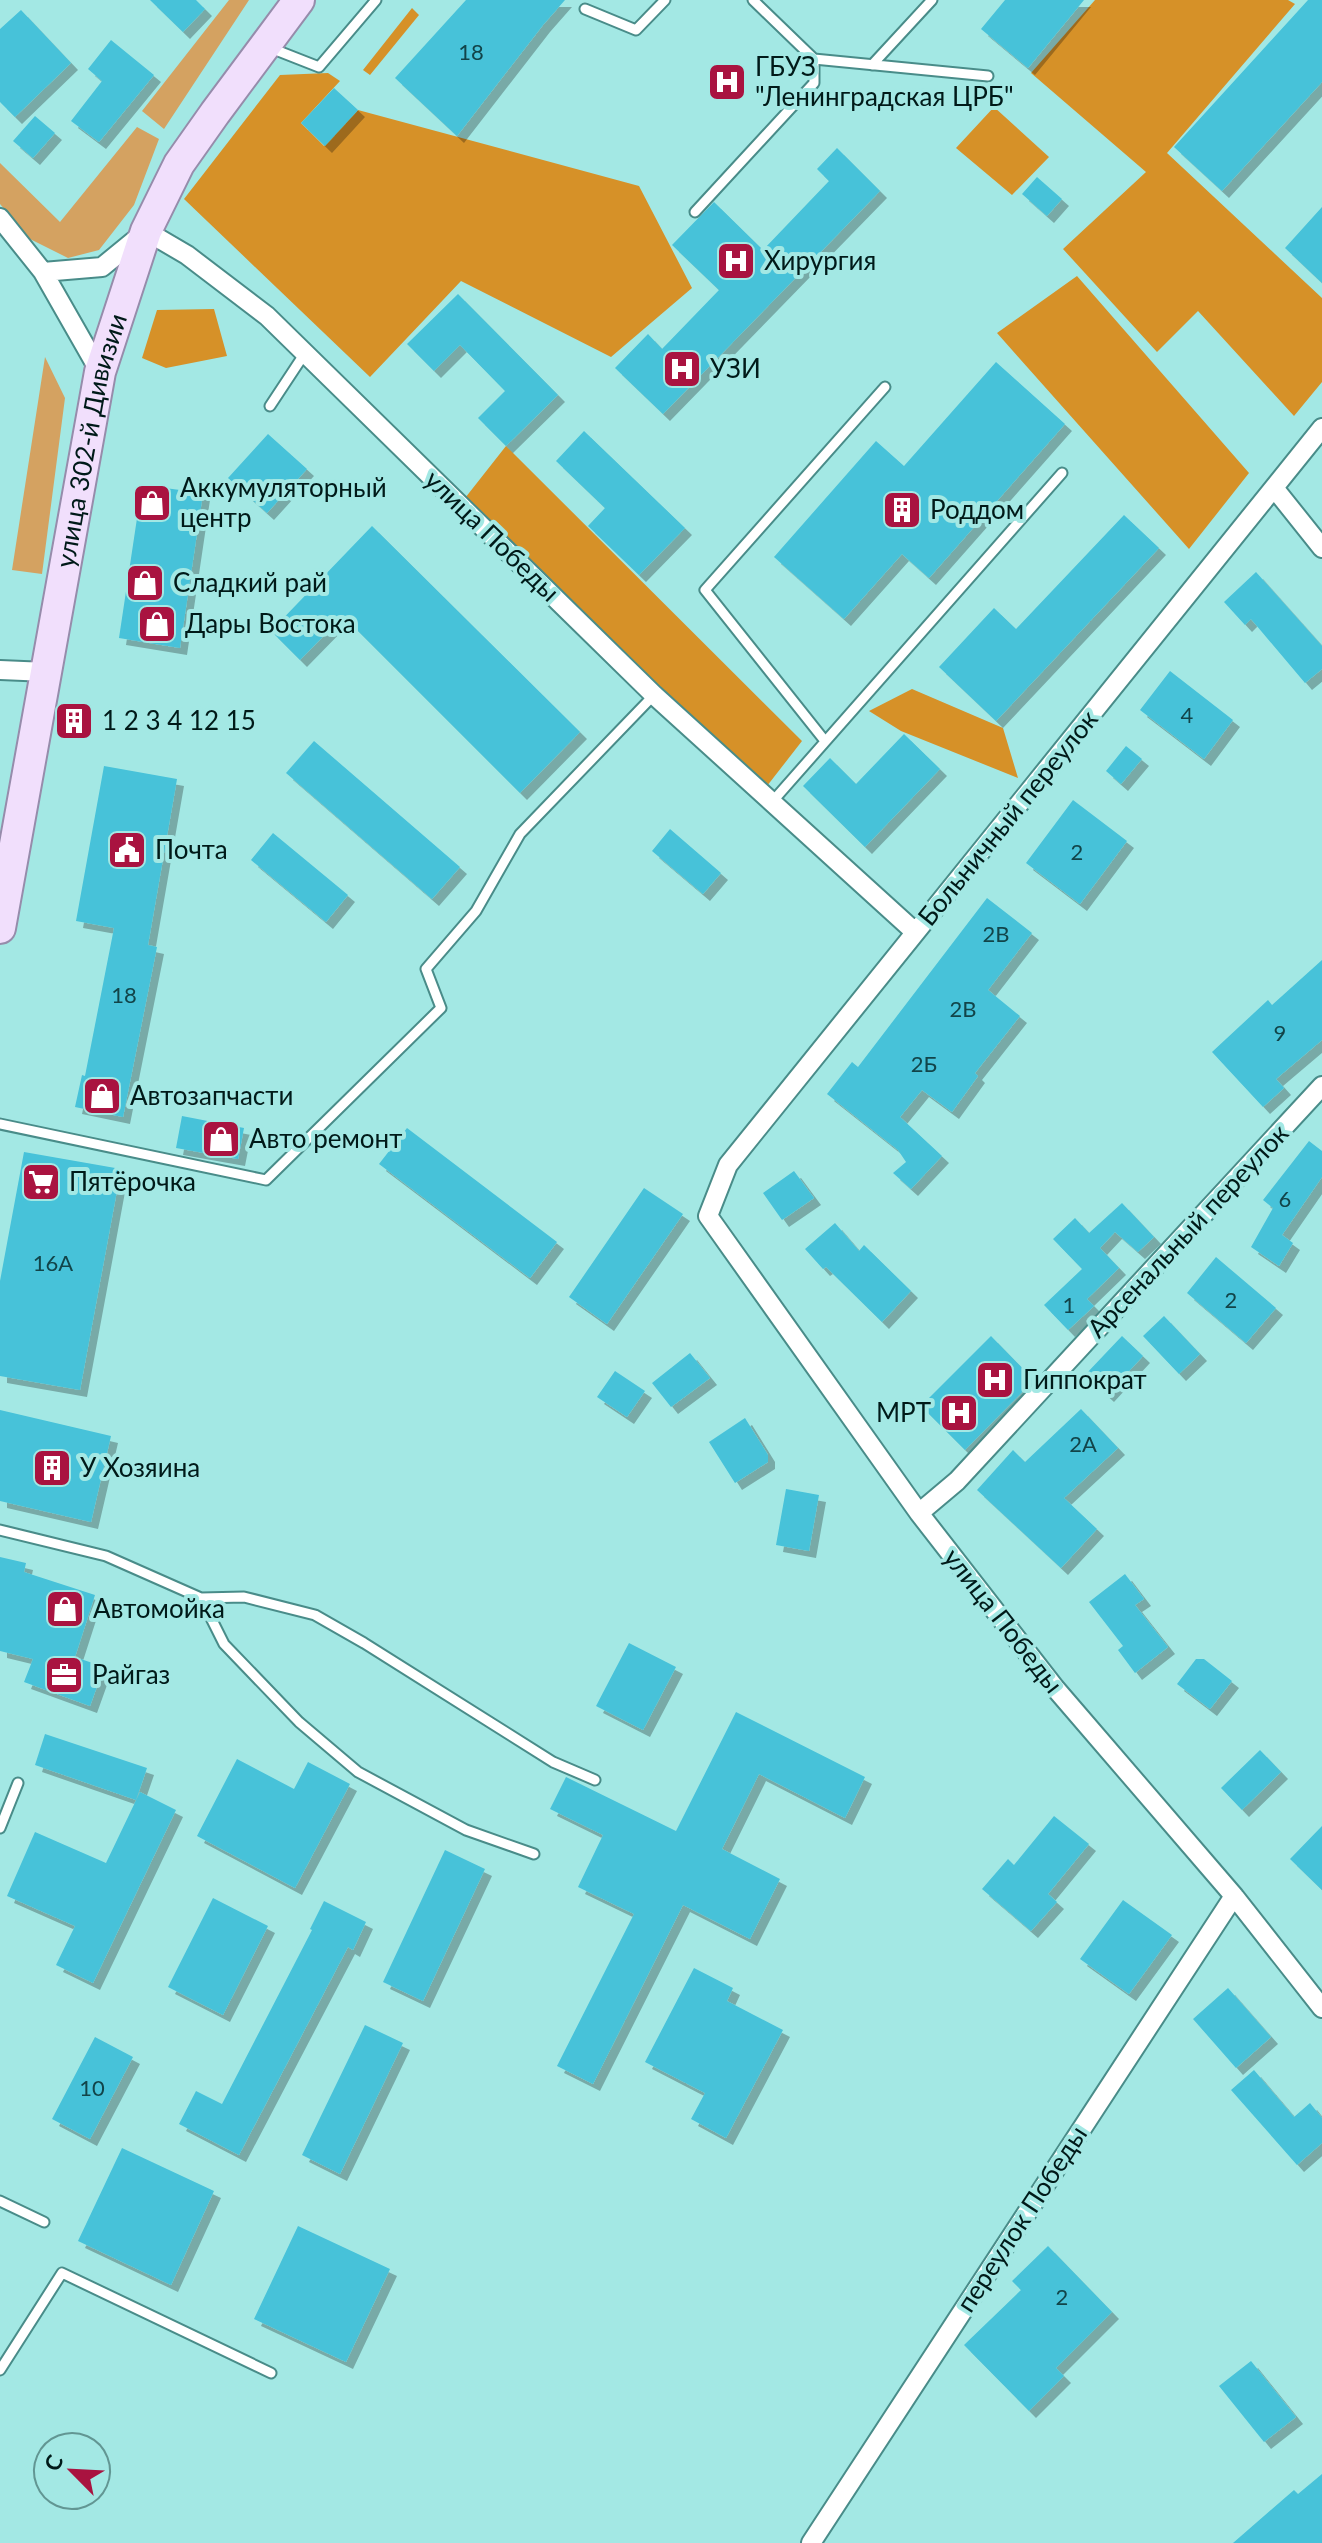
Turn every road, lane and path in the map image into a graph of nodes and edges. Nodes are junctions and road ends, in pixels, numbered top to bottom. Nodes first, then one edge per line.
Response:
1 (299, 0) edge
2 (376, 0) edge
3 (665, 0) edge
4 (753, 0) edge
5 (932, 0) edge
6 (585, 9) dead end
7 (264, 46) junction
8 (814, 59) junction
9 (872, 65) junction
10 (988, 76) dead end
11 (695, 212) dead end
12 (0, 218) edge
13 (146, 231) junction
14 (43, 272) junction
15 (305, 353) junction
16 (100, 372) junction
17 (885, 387) dead end
18 (270, 406) dead end
19 (1322, 428) edge
20 (1062, 473) dead end
21 (1275, 489) junction
22 (1322, 548) edge
23 (0, 670) edge
24 (47, 672) junction
25 (654, 695) junction
26 (825, 741) junction
27 (772, 802) junction
28 (0, 928) edge
29 (915, 932) junction
30 (1322, 1086) edge
31 (0, 1124) edge
32 (708, 1216) joint
33 (919, 1513) junction
34 (0, 1530) edge
35 (201, 1598) junction
36 (595, 1780) dead end
37 (18, 1783) dead end
38 (0, 1828) edge
39 (534, 1854) dead end
40 (1234, 1896) junction
41 (1322, 2008) edge
42 (0, 2201) edge
43 (44, 2222) dead end
44 (0, 2370) edge
45 (271, 2373) dead end
46 (811, 2543) edge

1 - 7 main road, улица 302-й Дивизии
2 - 7 lane
3 - 6 lane
4 - 8 lane
5 - 9 lane
7 - 13 main road, улица 302-й Дивизии
8 - 9 lane
8 - 11 lane
9 - 10 lane
12 - 14 street
13 - 14 street
13 - 15 street, улица Победы
13 - 16 main road, улица 302-й Дивизии
14 - 16 street
15 - 18 lane
15 - 25 street, улица Победы
16 - 24 main road, улица 302-й Дивизии
17 - 26 lane
19 - 21 street, Больничный переулок
20 - 26 lane
21 - 22 street
21 - 29 street, Больничный переулок
23 - 24 street
24 - 28 main road, улица 302-й Дивизии
25 - 27 street, улица Победы
25 - 31 lane
26 - 27 lane
27 - 29 street, улица Победы
29 - 32 street, Больничный переулок
30 - 33 street, Арсенальный переулок
32 - 33 street, улица Победы
33 - 40 street, улица Победы
34 - 35 lane
35 - 36 lane
35 - 39 lane
37 - 38 lane
40 - 41 street, улица Победы
40 - 46 street, переулок Победы
42 - 43 lane
44 - 45 lane

